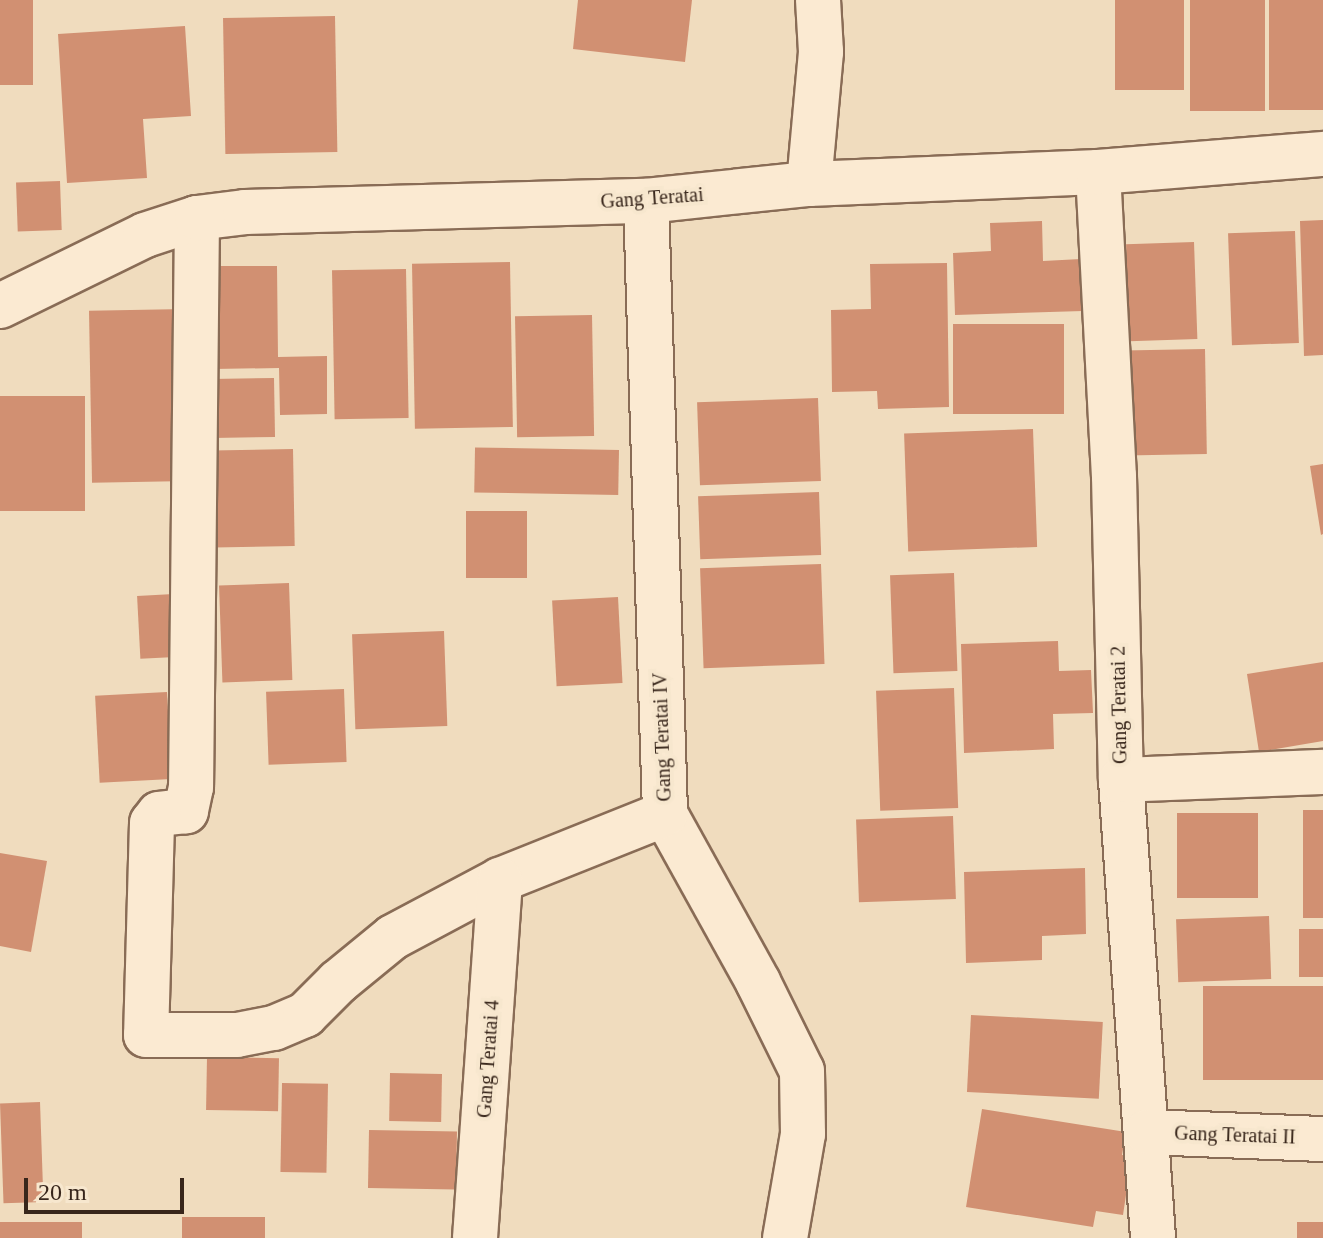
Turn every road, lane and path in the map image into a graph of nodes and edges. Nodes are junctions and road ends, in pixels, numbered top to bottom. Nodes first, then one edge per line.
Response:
1 (818, 0) edge
2 (1323, 154) edge
3 (1098, 172) junction
4 (809, 184) junction
5 (646, 201) junction
6 (197, 218) junction
7 (0, 306) edge
8 (1323, 772) edge
9 (1121, 780) junction
10 (665, 814) junction
11 (500, 880) junction
12 (1147, 1132) junction
13 (1323, 1139) edge
14 (475, 1238) edge
15 (785, 1238) edge
16 (1153, 1238) edge

1 - 4 street
2 - 3 street, Gang Teratai
3 - 4 street, Gang Teratai
3 - 9 street, Gang Teratai 2
4 - 5 street, Gang Teratai
5 - 6 street, Gang Teratai
5 - 10 street, Gang Teratai IV
6 - 7 street, Gang Teratai
6 - 11 street
8 - 9 street
9 - 12 street, Gang Teratai 2
10 - 11 street
10 - 15 street, Gang Teratai IV
11 - 14 street, Gang Teratai 4
12 - 13 street, Gang Teratai II
12 - 16 street, Gang Teratai 2

